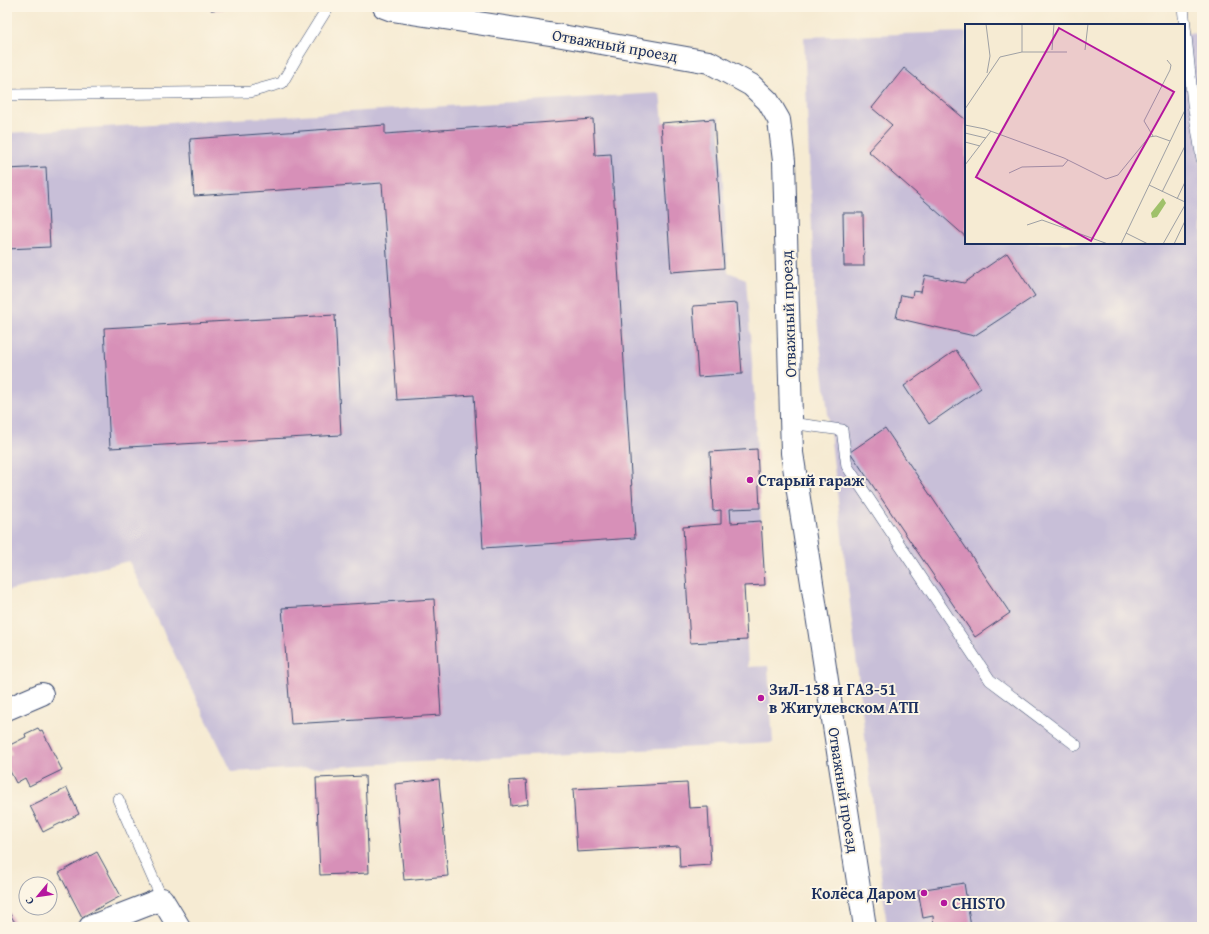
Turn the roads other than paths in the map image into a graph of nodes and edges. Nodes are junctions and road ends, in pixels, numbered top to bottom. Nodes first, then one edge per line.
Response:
1 (328, 7) edge
2 (384, 7) edge
3 (1183, 7) edge
4 (1185, 24) edge
5 (1185, 26) edge
6 (7, 95) edge
7 (1202, 159) edge
8 (790, 423) junction
9 (42, 694) dead end
10 (7, 708) edge
11 (1076, 745) dead end
12 (118, 799) dead end
13 (162, 899) junction
14 (90, 927) edge
15 (179, 927) edge
16 (865, 927) edge

1 - 6 lane
2 - 8 street, Отважный проезд
3 - 4 lane
5 - 7 lane
8 - 11 lane
8 - 16 street, Отважный проезд
9 - 10 street
12 - 13 lane
13 - 14 street
13 - 15 street

